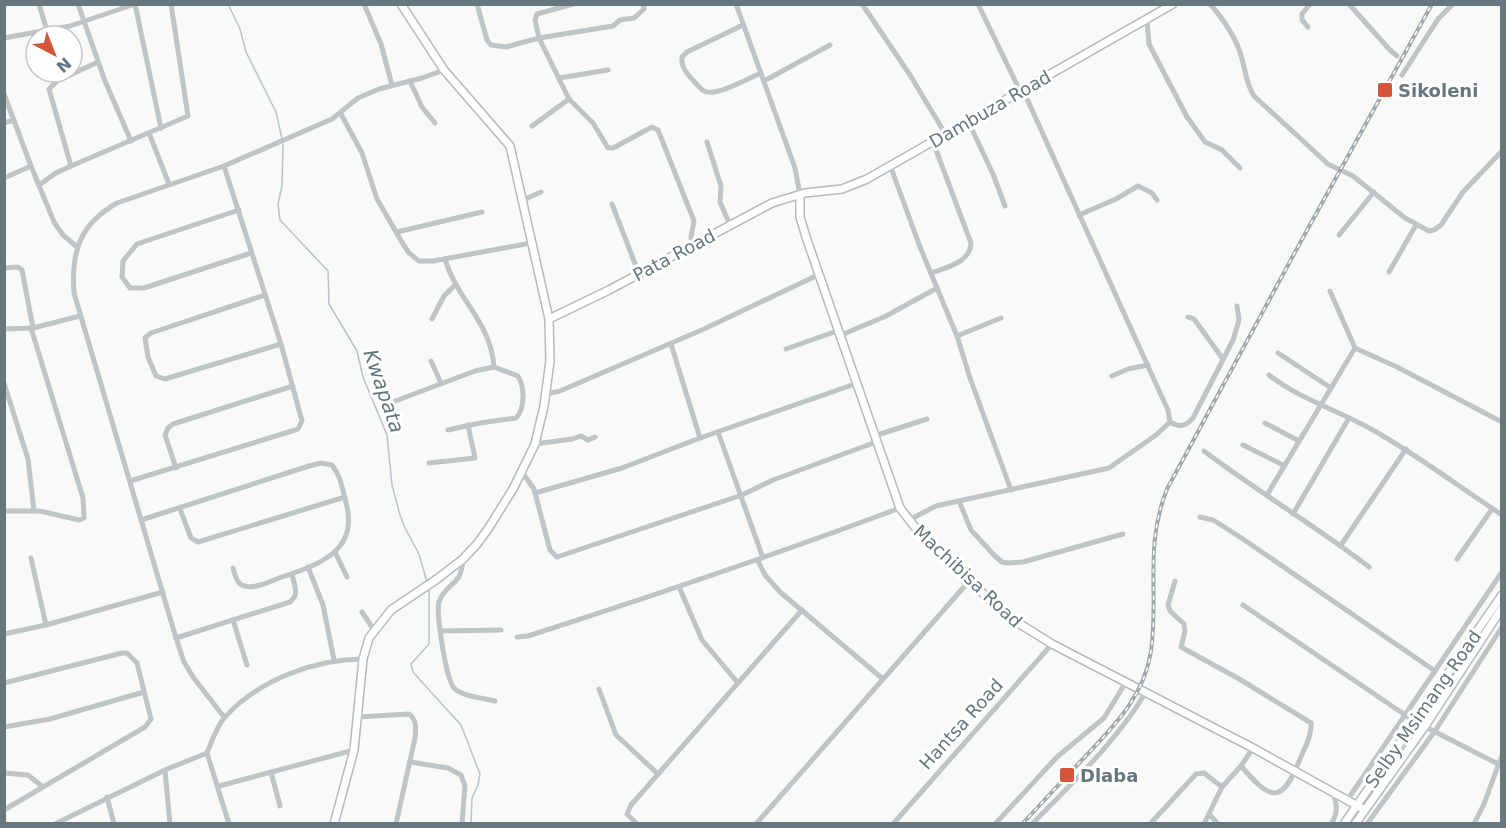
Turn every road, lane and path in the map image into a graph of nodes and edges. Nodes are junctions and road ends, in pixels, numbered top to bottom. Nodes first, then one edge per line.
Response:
1 (39, 4) edge
2 (78, 4) edge
3 (171, 4) edge
4 (364, 4) edge
5 (401, 4) edge
6 (477, 4) edge
7 (573, 4) edge
8 (643, 4) edge
9 (736, 4) edge
10 (862, 4) edge
11 (978, 4) edge
12 (1173, 4) edge
13 (1210, 4) edge
14 (1310, 4) edge
15 (1349, 4) edge
16 (1453, 4) edge
17 (135, 5) edge
18 (1147, 19) junction
19 (84, 21) junction
20 (45, 24) edge
21 (73, 24) edge
22 (743, 25) junction
23 (1308, 27) dead end
24 (24, 35) edge
25 (4, 38) edge
26 (539, 38) junction
27 (830, 45) dead end
28 (1397, 56) dead end
29 (98, 62) junction
30 (444, 70) junction
31 (608, 70) dead end
32 (761, 73) junction
33 (1402, 75) dead end
34 (559, 78) junction
35 (410, 81) junction
36 (764, 81) junction
37 (392, 85) junction
38 (1022, 91) junction
39 (4, 94) edge
40 (570, 99) junction
41 (341, 114) junction
42 (14, 120) junction
43 (968, 121) junction
44 (4, 123) edge
45 (435, 123) dead end
46 (532, 126) dead end
47 (161, 128) junction
48 (149, 133) junction
49 (946, 135) junction
50 (130, 141) junction
51 (707, 142) dead end
52 (933, 142) junction
53 (1502, 151) edge
54 (890, 165) junction
55 (31, 166) junction
56 (71, 166) junction
57 (224, 166) junction
58 (1240, 168) dead end
59 (4, 178) edge
60 (169, 184) junction
61 (39, 185) junction
62 (541, 192) dead end
63 (1374, 192) junction
64 (800, 195) junction
65 (1157, 200) dead end
66 (521, 201) junction
67 (612, 204) dead end
68 (1005, 206) dead end
69 (239, 210) junction
70 (482, 212) dead end
71 (1079, 215) junction
72 (730, 225) junction
73 (1416, 225) junction
74 (397, 232) junction
75 (1339, 235) dead end
76 (531, 243) junction
77 (693, 246) junction
78 (77, 247) junction
79 (251, 253) junction
80 (445, 259) junction
81 (4, 268) edge
82 (1389, 272) dead end
83 (931, 273) junction
84 (639, 274) junction
85 (818, 275) junction
86 (455, 285) junction
87 (937, 288) junction
88 (1330, 291) dead end
89 (265, 295) junction
90 (1237, 306) dead end
91 (80, 316) junction
92 (1188, 317) dead end
93 (1001, 318) dead end
94 (432, 319) dead end
95 (549, 319) junction
96 (32, 328) junction
97 (4, 330) edge
98 (838, 334) junction
99 (957, 336) junction
100 (281, 344) junction
101 (671, 344) junction
102 (1355, 348) junction
103 (786, 349) dead end
104 (1278, 353) dead end
105 (1223, 359) junction
106 (430, 361) dead end
107 (1148, 365) junction
108 (494, 367) junction
109 (1269, 375) dead end
110 (1112, 376) dead end
111 (4, 383) edge
112 (441, 383) junction
113 (855, 384) junction
114 (293, 386) junction
115 (1331, 388) junction
116 (546, 394) junction
117 (390, 403) dead end
118 (1321, 405) junction
119 (12, 406) junction
120 (4, 409) edge
121 (1349, 418) junction
122 (927, 419) dead end
123 (1170, 422) junction
124 (1502, 422) edge
125 (1265, 423) dead end
126 (468, 425) junction
127 (448, 430) dead end
128 (718, 432) junction
129 (595, 437) dead end
130 (700, 438) junction
131 (875, 439) junction
132 (1299, 441) junction
133 (535, 444) junction
134 (1243, 445) dead end
135 (1406, 449) junction
136 (1204, 452) dead end
137 (429, 463) dead end
138 (1283, 465) junction
139 (176, 468) junction
140 (522, 472) junction
141 (130, 481) junction
142 (1011, 490) junction
143 (535, 493) junction
144 (742, 495) junction
145 (1267, 495) junction
146 (345, 497) junction
147 (959, 501) junction
148 (900, 508) junction
149 (180, 509) junction
150 (1492, 509) junction
151 (4, 511) edge
152 (34, 511) junction
153 (1293, 514) junction
154 (1502, 515) edge
155 (1200, 517) dead end
156 (141, 520) junction
157 (909, 520) junction
158 (1123, 534) dead end
159 (1341, 545) junction
160 (335, 552) junction
161 (31, 558) dead end
162 (463, 558) junction
163 (760, 559) junction
164 (1456, 559) dead end
165 (308, 567) junction
166 (1369, 567) dead end
167 (233, 568) dead end
168 (1502, 572) edge
169 (292, 574) junction
170 (347, 577) dead end
171 (970, 580) junction
172 (1175, 581) dead end
173 (679, 587) junction
174 (163, 592) junction
175 (1502, 595) edge
176 (1243, 604) dead end
177 (1502, 608) edge
178 (802, 610) junction
179 (362, 612) dead end
180 (233, 620) junction
181 (46, 625) junction
182 (1502, 627) edge
183 (374, 630) junction
184 (501, 630) dead end
185 (442, 631) junction
186 (4, 634) edge
187 (517, 637) dead end
188 (176, 638) junction
189 (1052, 644) junction
190 (363, 659) junction
191 (334, 660) junction
192 (247, 665) dead end
193 (1435, 671) junction
194 (883, 679) junction
195 (1126, 682) junction
196 (4, 683) edge
197 (738, 683) junction
198 (599, 689) dead end
199 (144, 692) junction
200 (1146, 693) junction
201 (495, 701) dead end
202 (1403, 714) junction
203 (224, 717) junction
204 (358, 717) junction
205 (1414, 721) junction
206 (1425, 726) junction
207 (4, 727) edge
208 (1435, 731) junction
209 (1253, 748) junction
210 (354, 750) junction
211 (207, 753) junction
212 (1502, 755) edge
213 (410, 762) junction
214 (1498, 764) junction
215 (1241, 766) junction
216 (165, 770) junction
217 (1296, 771) junction
218 (271, 772) junction
219 (4, 773) edge
220 (658, 774) junction
221 (219, 786) junction
222 (43, 787) junction
223 (1222, 787) junction
224 (1331, 790) junction
225 (107, 797) junction
226 (1346, 798) junction
227 (1357, 805) junction
228 (280, 806) dead end
229 (4, 810) edge
230 (1365, 810) junction
231 (1209, 814) junction
232 (65, 821) edge
233 (1346, 821) edge
234 (55, 824) edge
235 (114, 824) edge
236 (170, 824) edge
237 (229, 824) edge
238 (334, 824) edge
239 (396, 824) edge
240 (462, 824) edge
241 (637, 824) edge
242 (756, 824) edge
243 (893, 824) edge
244 (995, 824) edge
245 (1032, 824) edge
246 (1150, 824) edge
247 (1204, 824) edge
248 (1218, 824) edge
249 (1331, 824) edge
250 (1355, 824) edge
251 (1366, 824) edge
252 (1474, 824) edge

1 - 20 street
2 - 19 street
3 - 47 street
4 - 37 street
5 - 30 street
6 - 26 street
7 - 26 street
8 - 26 street
9 - 22 street
10 - 49 street
11 - 38 street
12 - 18 street, Dambuza Road
13 - 63 street
14 - 23 street
15 - 28 street
16 - 33 street
17 - 19 street
17 - 47 street
18 - 38 street, Dambuza Road
18 - 58 street
19 - 21 street
19 - 29 street
22 - 32 street
22 - 32 street
24 - 25 street
26 - 34 street
27 - 36 street
29 - 50 street
29 - 56 street
30 - 35 street
30 - 66 street
31 - 34 street
32 - 36 street
34 - 40 street
35 - 37 street
35 - 45 street
36 - 64 street
37 - 41 street
38 - 43 street, Dambuza Road
38 - 71 street
39 - 42 street
40 - 46 street
40 - 77 street
41 - 57 street
41 - 74 street
42 - 44 street
42 - 55 street
43 - 49 street, Dambuza Road
43 - 68 street
47 - 48 street
48 - 50 street
48 - 60 street
49 - 52 street, Dambuza Road
50 - 56 street
51 - 72 street
52 - 54 street, Dambuza Road
52 - 83 street
53 - 73 street
54 - 64 street, Dambuza Road
54 - 83 street
55 - 59 street
55 - 61 street
56 - 61 street
57 - 60 street
57 - 69 street
60 - 78 street
61 - 78 street
62 - 66 street
63 - 73 street
63 - 75 street
64 - 72 street, Pata Road
64 - 85 street, Machibisa Road
65 - 71 street
66 - 76 street
67 - 84 street
69 - 79 street
69 - 79 street
70 - 74 street
71 - 107 street
72 - 77 street, Pata Road
73 - 82 street
74 - 80 street
76 - 80 street
76 - 95 street
77 - 84 street, Pata Road
78 - 91 street
79 - 89 street
80 - 86 street
81 - 96 street
83 - 87 street
84 - 95 street, Pata Road
85 - 98 street, Machibisa Road
85 - 101 street
86 - 94 street
86 - 108 street
87 - 98 street
87 - 99 street
88 - 102 street
89 - 100 street
89 - 100 street
90 - 105 street
91 - 96 street
91 - 141 street
92 - 105 street
93 - 99 street
95 - 116 street
96 - 97 street
96 - 152 street
98 - 103 street
98 - 113 street, Machibisa Road
99 - 142 street
100 - 114 street
101 - 116 street
101 - 130 street
102 - 115 street
102 - 124 street
104 - 115 street
105 - 123 street
106 - 112 street
107 - 110 street
107 - 123 street
108 - 112 street
108 - 126 street
109 - 118 street
111 - 119 street
112 - 117 street
113 - 128 street
113 - 131 street, Machibisa Road
114 - 139 street
114 - 139 street
115 - 118 street
116 - 133 street
118 - 121 street
118 - 132 street
119 - 120 street
119 - 152 street
121 - 135 street
121 - 153 street
122 - 131 street
123 - 142 street
125 - 132 street
126 - 127 street
126 - 137 street
128 - 130 street
128 - 144 street
129 - 133 street
130 - 143 street
131 - 144 street
131 - 148 street, Machibisa Road
132 - 138 street
133 - 140 street
134 - 138 street
135 - 150 street
135 - 159 street
136 - 145 street
138 - 145 street
139 - 141 street
140 - 143 street
140 - 162 street
141 - 156 street
142 - 147 street
143 - 144 street
144 - 163 street
145 - 153 street
146 - 149 street
146 - 149 street
146 - 160 street
147 - 157 street
147 - 158 street
148 - 157 street, Machibisa Road
148 - 163 street
149 - 156 street
150 - 154 street
150 - 164 street
151 - 152 street
153 - 159 street
155 - 193 street
156 - 174 street
157 - 171 street, Machibisa Road
159 - 166 street
160 - 165 street
160 - 170 street
161 - 181 street
162 - 183 street
162 - 185 street
163 - 173 street
163 - 178 street
165 - 169 street
165 - 191 street
167 - 169 street
168 - 193 street
169 - 180 street
171 - 189 street, Machibisa Road
171 - 194 street
172 - 217 street
173 - 187 street
173 - 197 street
174 - 181 street
174 - 188 street
175 - 205 street, Selby Msimang Road
176 - 202 street
177 - 206 street, Selby Msimang Road
178 - 194 street
178 - 197 street
179 - 183 street
180 - 188 street
180 - 192 street
181 - 186 street
182 - 208 street
183 - 190 street
184 - 185 street
185 - 201 street
188 - 203 street
189 - 195 street, Machibisa Road
189 - 243 street, Hantsa Road
190 - 191 street
190 - 204 street
191 - 203 street
193 - 202 street
194 - 242 street
195 - 200 street, Machibisa Road
195 - 244 street
196 - 199 street
197 - 220 street
198 - 220 street
199 - 207 street
199 - 222 street
200 - 209 street, Machibisa Road
200 - 245 street
202 - 205 street
202 - 226 street
203 - 211 street
204 - 210 street
204 - 213 street
205 - 206 street
205 - 227 street, Selby Msimang Road
206 - 208 street
206 - 230 street, Selby Msimang Road
208 - 214 street
208 - 251 street
209 - 215 street
209 - 217 street, Machibisa Road
210 - 218 street
210 - 238 street
211 - 216 street
211 - 221 street
212 - 214 street
213 - 239 street
213 - 240 street
214 - 252 street
215 - 217 street
215 - 223 street
216 - 225 street
216 - 236 street
217 - 224 street, Machibisa Road
218 - 221 street
218 - 228 street
219 - 222 street
220 - 241 street
221 - 237 street
222 - 229 street
223 - 231 street
223 - 246 street
224 - 226 street, Machibisa Road
224 - 249 street
225 - 232 street
225 - 235 street
226 - 227 street, Machibisa Road
226 - 233 street
227 - 230 street, Machibisa Road
227 - 233 street, Selby Msimang Road
230 - 250 street, Selby Msimang Road
231 - 247 street
231 - 248 street
232 - 234 street

